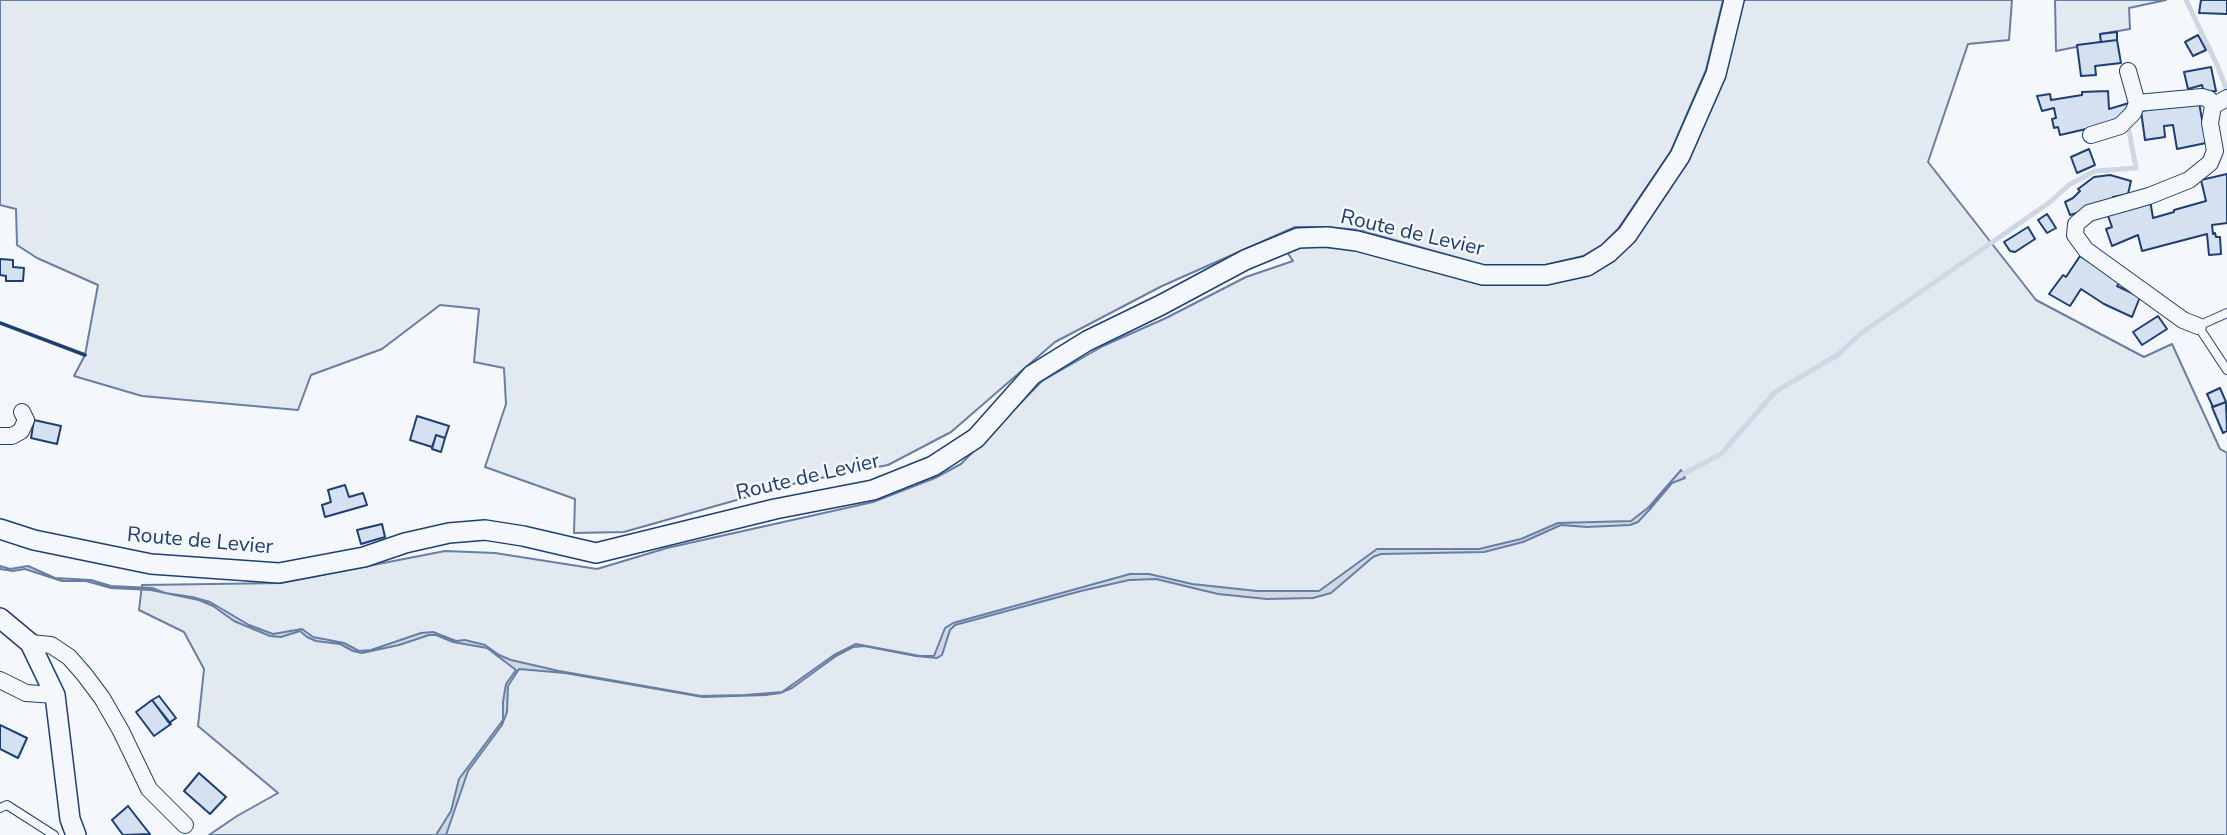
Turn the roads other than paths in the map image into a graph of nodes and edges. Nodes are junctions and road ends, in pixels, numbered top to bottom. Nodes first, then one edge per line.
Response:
1 (1734, 0) edge
2 (2128, 71) dead end
3 (2220, 102) edge
4 (2137, 103) junction
5 (2091, 135) dead end
6 (2227, 313) edge
7 (2198, 326) junction
8 (2227, 370) edge
9 (22, 412) dead end
10 (0, 436) edge
11 (0, 529) edge
12 (0, 618) edge
13 (30, 643) junction
14 (0, 681) edge
15 (55, 695) junction
16 (0, 808) edge
17 (185, 825) dead end
18 (54, 835) edge
19 (76, 835) edge

1 - 11 street, Route de Levier
2 - 4 street
3 - 4 street
3 - 7 street
4 - 5 street
6 - 7 lane
7 - 8 lane
9 - 10 street
12 - 13 street
13 - 15 street
13 - 17 street
14 - 15 street
15 - 19 street
16 - 18 lane

